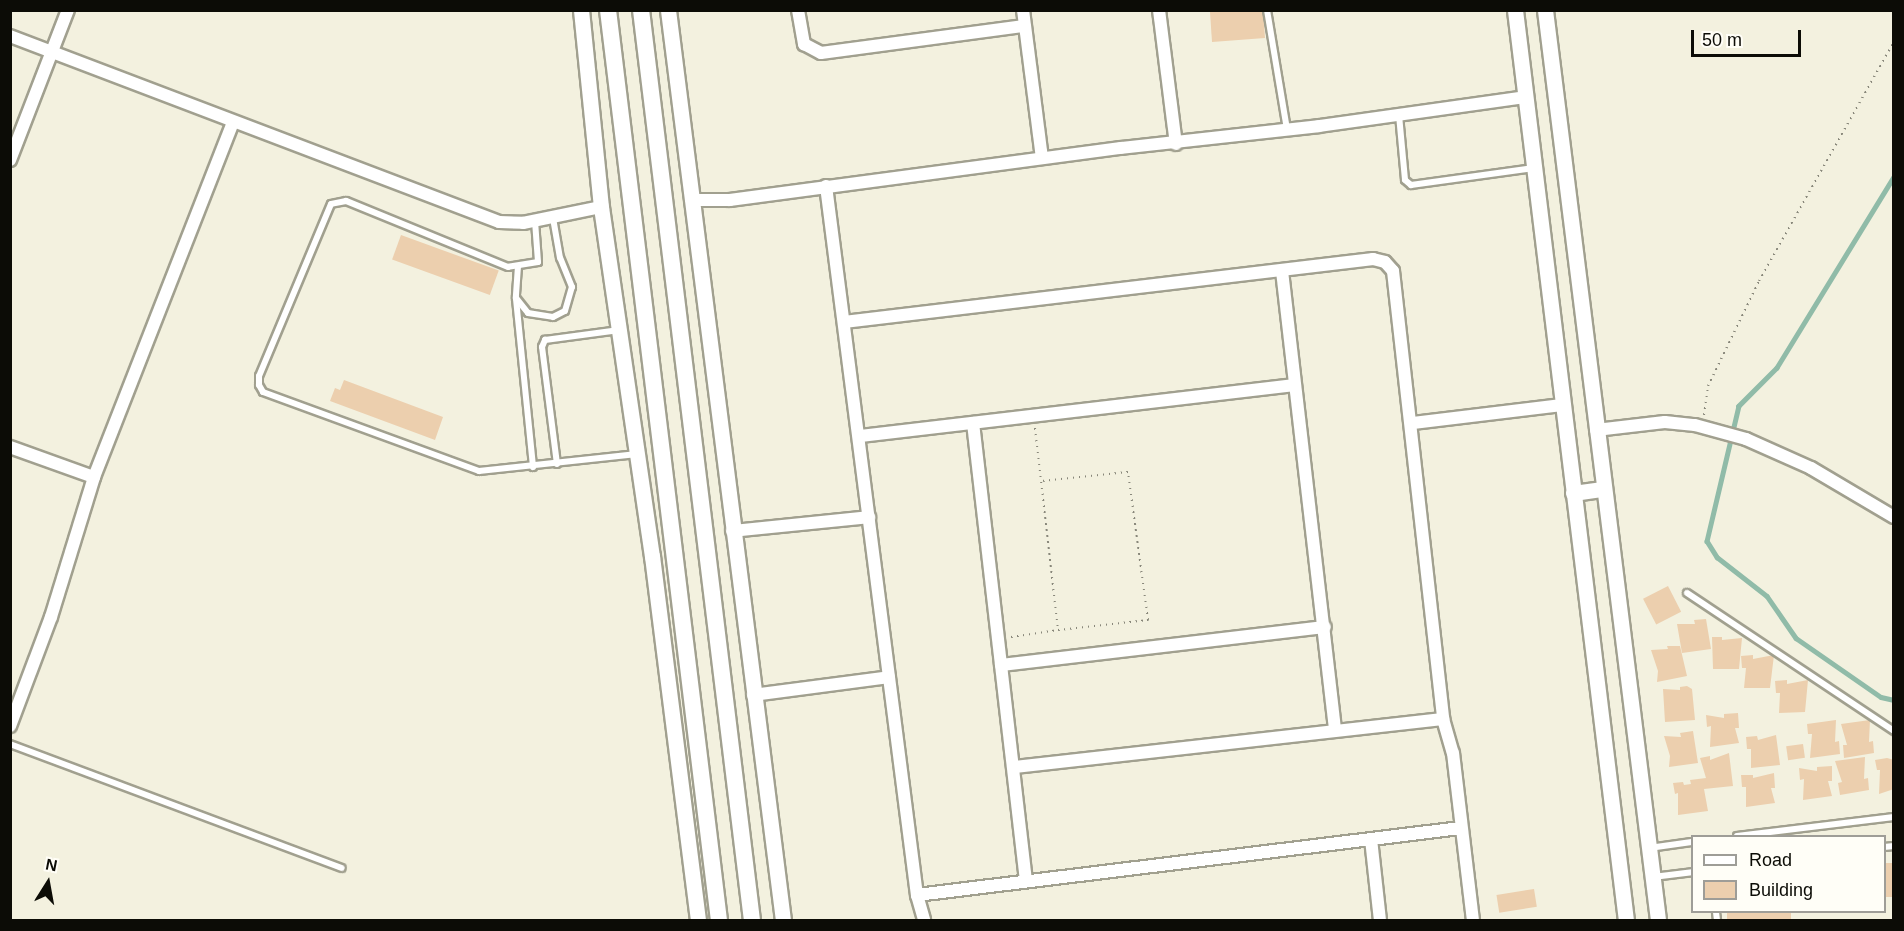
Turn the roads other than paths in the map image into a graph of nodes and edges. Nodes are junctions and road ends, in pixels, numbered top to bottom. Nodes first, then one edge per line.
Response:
1 (68, 10) edge
2 (581, 10) edge
3 (608, 10) edge
4 (641, 10) edge
5 (668, 10) edge
6 (798, 10) edge
7 (1023, 10) edge
8 (1159, 10) edge
9 (1267, 10) edge
10 (1515, 10) edge
11 (1545, 10) edge
12 (1024, 26) junction
13 (10, 36) edge
14 (52, 52) junction
15 (1526, 97) junction
16 (1399, 115) junction
17 (233, 122) junction
18 (1287, 130) junction
19 (1176, 144) junction
20 (1042, 158) junction
21 (10, 160) edge
22 (1535, 168) junction
23 (826, 186) junction
24 (694, 200) junction
25 (601, 207) junction
26 (553, 218) junction
27 (535, 221) junction
28 (518, 266) junction
29 (1281, 271) junction
30 (516, 298) junction
31 (844, 322) junction
32 (619, 330) junction
33 (1293, 385) junction
34 (1562, 405) junction
35 (973, 423) junction
36 (1413, 423) junction
37 (1596, 430) junction
38 (860, 436) junction
39 (10, 447) edge
40 (638, 454) junction
41 (557, 464) junction
42 (533, 467) junction
43 (94, 477) junction
44 (1603, 489) junction
45 (1573, 493) junction
46 (869, 517) junction
47 (1893, 517) edge
48 (732, 531) junction
49 (1688, 593) dead end
50 (1325, 627) junction
51 (1001, 665) junction
52 (889, 677) junction
53 (753, 695) junction
54 (1443, 719) junction
55 (10, 726) edge
56 (1335, 728) junction
57 (1893, 731) edge
58 (10, 744) edge
59 (1014, 767) junction
60 (1893, 817) edge
61 (1460, 828) junction
62 (1753, 835) edge
63 (1371, 839) junction
64 (1691, 842) edge
65 (1648, 848) junction
66 (342, 868) dead end
67 (1691, 873) edge
68 (1653, 877) junction
69 (1026, 880) junction
70 (916, 895) junction
71 (698, 921) edge
72 (719, 921) edge
73 (752, 921) edge
74 (783, 921) edge
75 (924, 921) edge
76 (1380, 921) edge
77 (1473, 921) edge
78 (1626, 921) edge
79 (1658, 921) edge

1 - 14 street
2 - 25 street
3 - 72 main road
4 - 73 main road
5 - 24 street
6 - 12 street
7 - 12 street
8 - 19 street
9 - 18 lane
10 - 15 street
11 - 37 street
12 - 20 street
13 - 14 street
14 - 17 street
14 - 21 street
15 - 16 street
15 - 22 street
16 - 18 street
16 - 22 lane
17 - 27 street
17 - 43 street
18 - 19 street
19 - 20 street
20 - 23 street
22 - 34 street
23 - 24 street
23 - 31 street
24 - 48 street
25 - 26 street
25 - 32 street
26 - 27 street
26 - 30 lane
27 - 28 lane
28 - 30 lane
28 - 42 lane
29 - 31 street
29 - 33 street
29 - 36 street
30 - 42 lane
31 - 38 street
32 - 40 street
32 - 41 lane
33 - 35 street
33 - 50 street
34 - 36 street
34 - 45 street
35 - 38 street
35 - 51 street
36 - 54 street
37 - 44 street
37 - 47 street
38 - 46 street
39 - 43 street
40 - 41 lane
40 - 71 street
41 - 42 lane
43 - 55 street
44 - 45 street
44 - 65 street
45 - 78 street
46 - 48 street
46 - 52 street
48 - 53 street
49 - 57 lane
50 - 51 street
50 - 56 street
51 - 59 street
52 - 53 street
52 - 70 street
53 - 74 street
54 - 56 street
54 - 61 street
56 - 59 street
58 - 66 lane
59 - 69 street
60 - 62 lane
61 - 63 street
61 - 77 street
63 - 69 street
63 - 76 street
64 - 65 lane
65 - 68 street
67 - 68 lane
68 - 79 street
69 - 70 street
70 - 75 street

